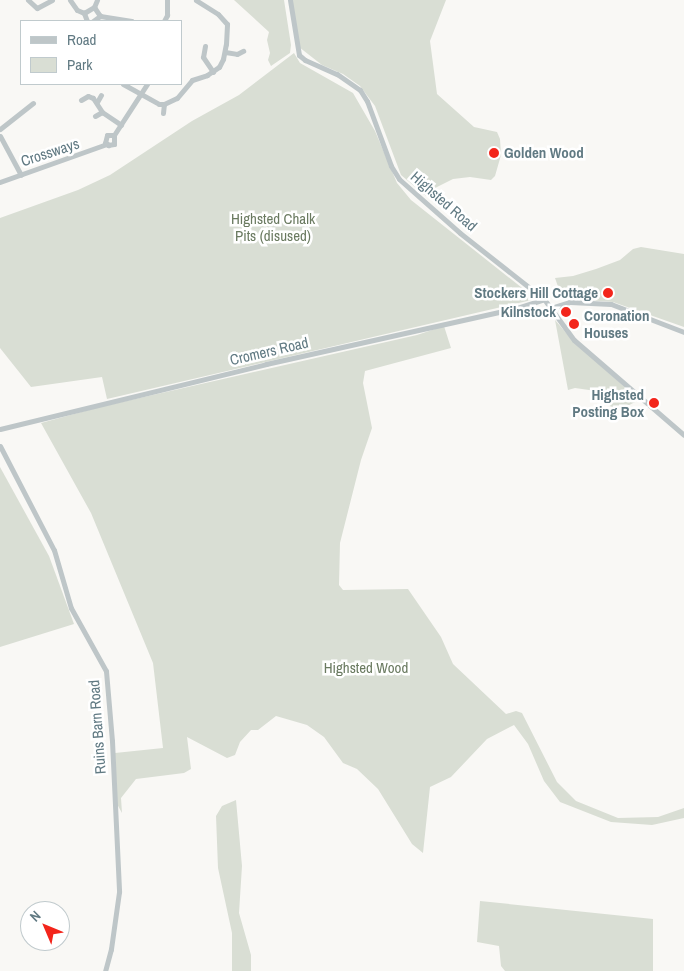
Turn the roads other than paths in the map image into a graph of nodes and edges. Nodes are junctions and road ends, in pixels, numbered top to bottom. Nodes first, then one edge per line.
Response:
1 (28, 0) edge
2 (52, 0) edge
3 (70, 0) edge
4 (97, 0) edge
5 (167, 0) edge
6 (196, 0) edge
7 (290, 0) edge
8 (94, 7) junction
9 (84, 13) junction
10 (100, 16) junction
11 (87, 20) edge
12 (94, 20) edge
13 (126, 20) edge
14 (164, 20) edge
15 (205, 46) dead end
16 (243, 51) dead end
17 (224, 52) junction
18 (213, 72) junction
19 (124, 85) edge
20 (147, 85) edge
21 (101, 95) dead end
22 (142, 95) junction
23 (81, 100) dead end
24 (33, 102) dead end
25 (97, 102) junction
26 (164, 104) junction
27 (102, 112) junction
28 (163, 113) dead end
29 (95, 116) dead end
30 (121, 125) junction
31 (0, 129) edge
32 (0, 136) edge
33 (21, 175) junction
34 (0, 182) edge
35 (544, 298) junction
36 (552, 308) junction
37 (684, 332) edge
38 (0, 430) edge
39 (684, 435) edge
40 (0, 446) edge
41 (105, 971) edge

1 - 2 street
3 - 9 street
4 - 8 street
5 - 14 street
6 - 17 street
7 - 35 street, Highsted Road
8 - 9 street
8 - 10 street
9 - 11 street
10 - 12 street
10 - 13 street
15 - 18 street
16 - 17 street
17 - 18 street
18 - 26 street
19 - 22 street
20 - 22 street, Crossways
21 - 25 street
22 - 26 street
22 - 30 street, Crossways
23 - 25 street
24 - 31 street
25 - 27 street
26 - 28 street
27 - 29 street
27 - 30 street
30 - 33 street, Crossways
32 - 33 street
33 - 34 street, Crossways
35 - 36 street, Highsted Road
35 - 38 street, Cromers Road
36 - 37 street
36 - 39 street, Highsted Road
40 - 41 street, Ruins Barn Road

